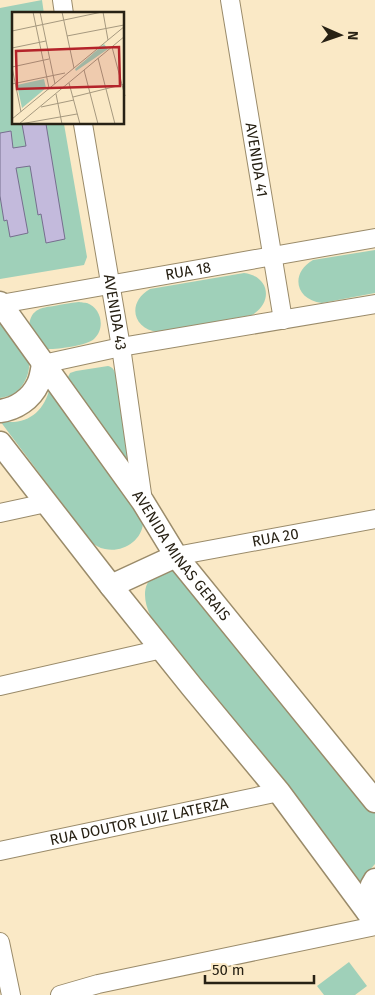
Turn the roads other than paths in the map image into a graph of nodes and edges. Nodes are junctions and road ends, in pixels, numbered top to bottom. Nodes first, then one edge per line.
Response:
1 (230, 0) edge
2 (83, 125) edge
3 (375, 238) edge
4 (272, 256) junction
5 (110, 284) junction
6 (0, 303) edge
7 (375, 304) edge
8 (283, 320) junction
9 (121, 347) junction
10 (43, 364) junction
11 (0, 411) edge
12 (0, 443) edge
13 (143, 502) junction
14 (46, 503) junction
15 (0, 513) edge
16 (375, 519) edge
17 (176, 556) junction
18 (112, 586) junction
19 (162, 649) junction
20 (0, 686) edge
21 (278, 792) junction
22 (375, 801) edge
23 (0, 851) edge
24 (375, 880) edge
25 (373, 920) edge
26 (0, 942) edge
27 (12, 995) edge
28 (60, 995) edge

1 - 4 street, AVENIDA 41
2 - 5 street, AVENIDA 43
3 - 4 street, RUA 18
4 - 5 street, RUA 18
4 - 8 street, AVENIDA 41
5 - 6 street, RUA 18
5 - 9 street, AVENIDA 43
6 - 10 main road, AVENIDA MINAS GERAIS
7 - 8 street
8 - 9 street
9 - 10 street
9 - 13 street, AVENIDA 43
10 - 11 main road
10 - 13 main road, AVENIDA MINAS GERAIS
12 - 14 main road
13 - 17 main road, AVENIDA MINAS GERAIS
14 - 15 street
14 - 18 main road
16 - 17 street, RUA 20
17 - 18 main road
17 - 22 main road, AVENIDA MINAS GERAIS
18 - 19 main road
19 - 20 street
19 - 21 main road
21 - 23 street, RUA DOUTOR LUIZ LATERZA
21 - 25 main road
24 - 25 main road
25 - 28 street
26 - 27 street

